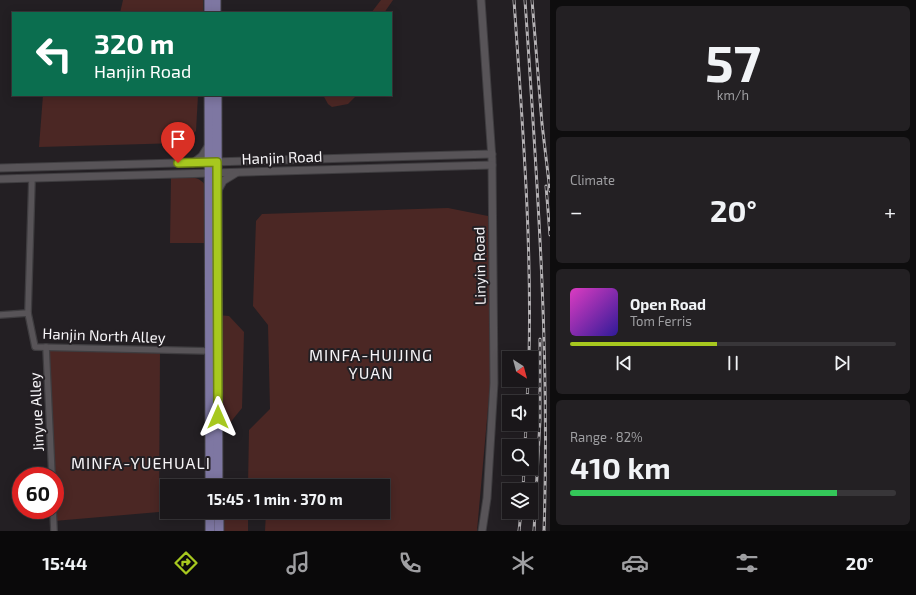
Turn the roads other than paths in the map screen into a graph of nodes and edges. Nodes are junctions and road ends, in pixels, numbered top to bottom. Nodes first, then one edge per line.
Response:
1 (209, 0) edge
2 (216, 0) edge
3 (481, 0) edge
4 (209, 12) edge
5 (216, 12) edge
6 (209, 96) edge
7 (216, 96) edge
8 (213, 145) junction
9 (492, 154) junction
10 (213, 162) junction
11 (234, 162) junction
12 (193, 163) junction
13 (492, 165) junction
14 (0, 168) edge
15 (236, 173) junction
16 (195, 174) junction
17 (213, 174) junction
18 (32, 178) junction
19 (0, 179) edge
20 (213, 190) junction
21 (28, 314) junction
22 (0, 315) edge
23 (46, 347) junction
24 (210, 352) junction
25 (52, 467) edge
26 (210, 479) edge
27 (218, 479) edge
28 (53, 519) edge
29 (210, 519) edge
30 (218, 519) edge
31 (54, 531) edge
32 (210, 531) edge
33 (219, 531) edge
34 (482, 531) edge

1 - 4 main road
2 - 5 main road
3 - 9 street, Linyin Road
6 - 8 main road
7 - 8 main road
8 - 10 main road
8 - 11 street
8 - 12 street
9 - 11 street, Hanjin Road
9 - 13 street, Linyin Road
10 - 11 street, Hanjin Road
10 - 12 street, Hanjin Road
10 - 17 main road
12 - 14 street, Hanjin Road
13 - 15 street, Hanjin Road
13 - 34 street, Linyin Road
15 - 17 street, Hanjin Road
15 - 20 street
16 - 17 street, Hanjin Road
16 - 18 street, Hanjin Road
16 - 20 street
17 - 20 main road
18 - 19 street, Hanjin Road
18 - 21 street
20 - 24 main road
20 - 27 main road
21 - 22 street, Hanjin North Alley
21 - 23 street, Hanjin North Alley
23 - 24 street, Hanjin North Alley
23 - 25 street, Jinyue Alley
24 - 26 main road
28 - 31 street
29 - 32 main road
30 - 33 main road

